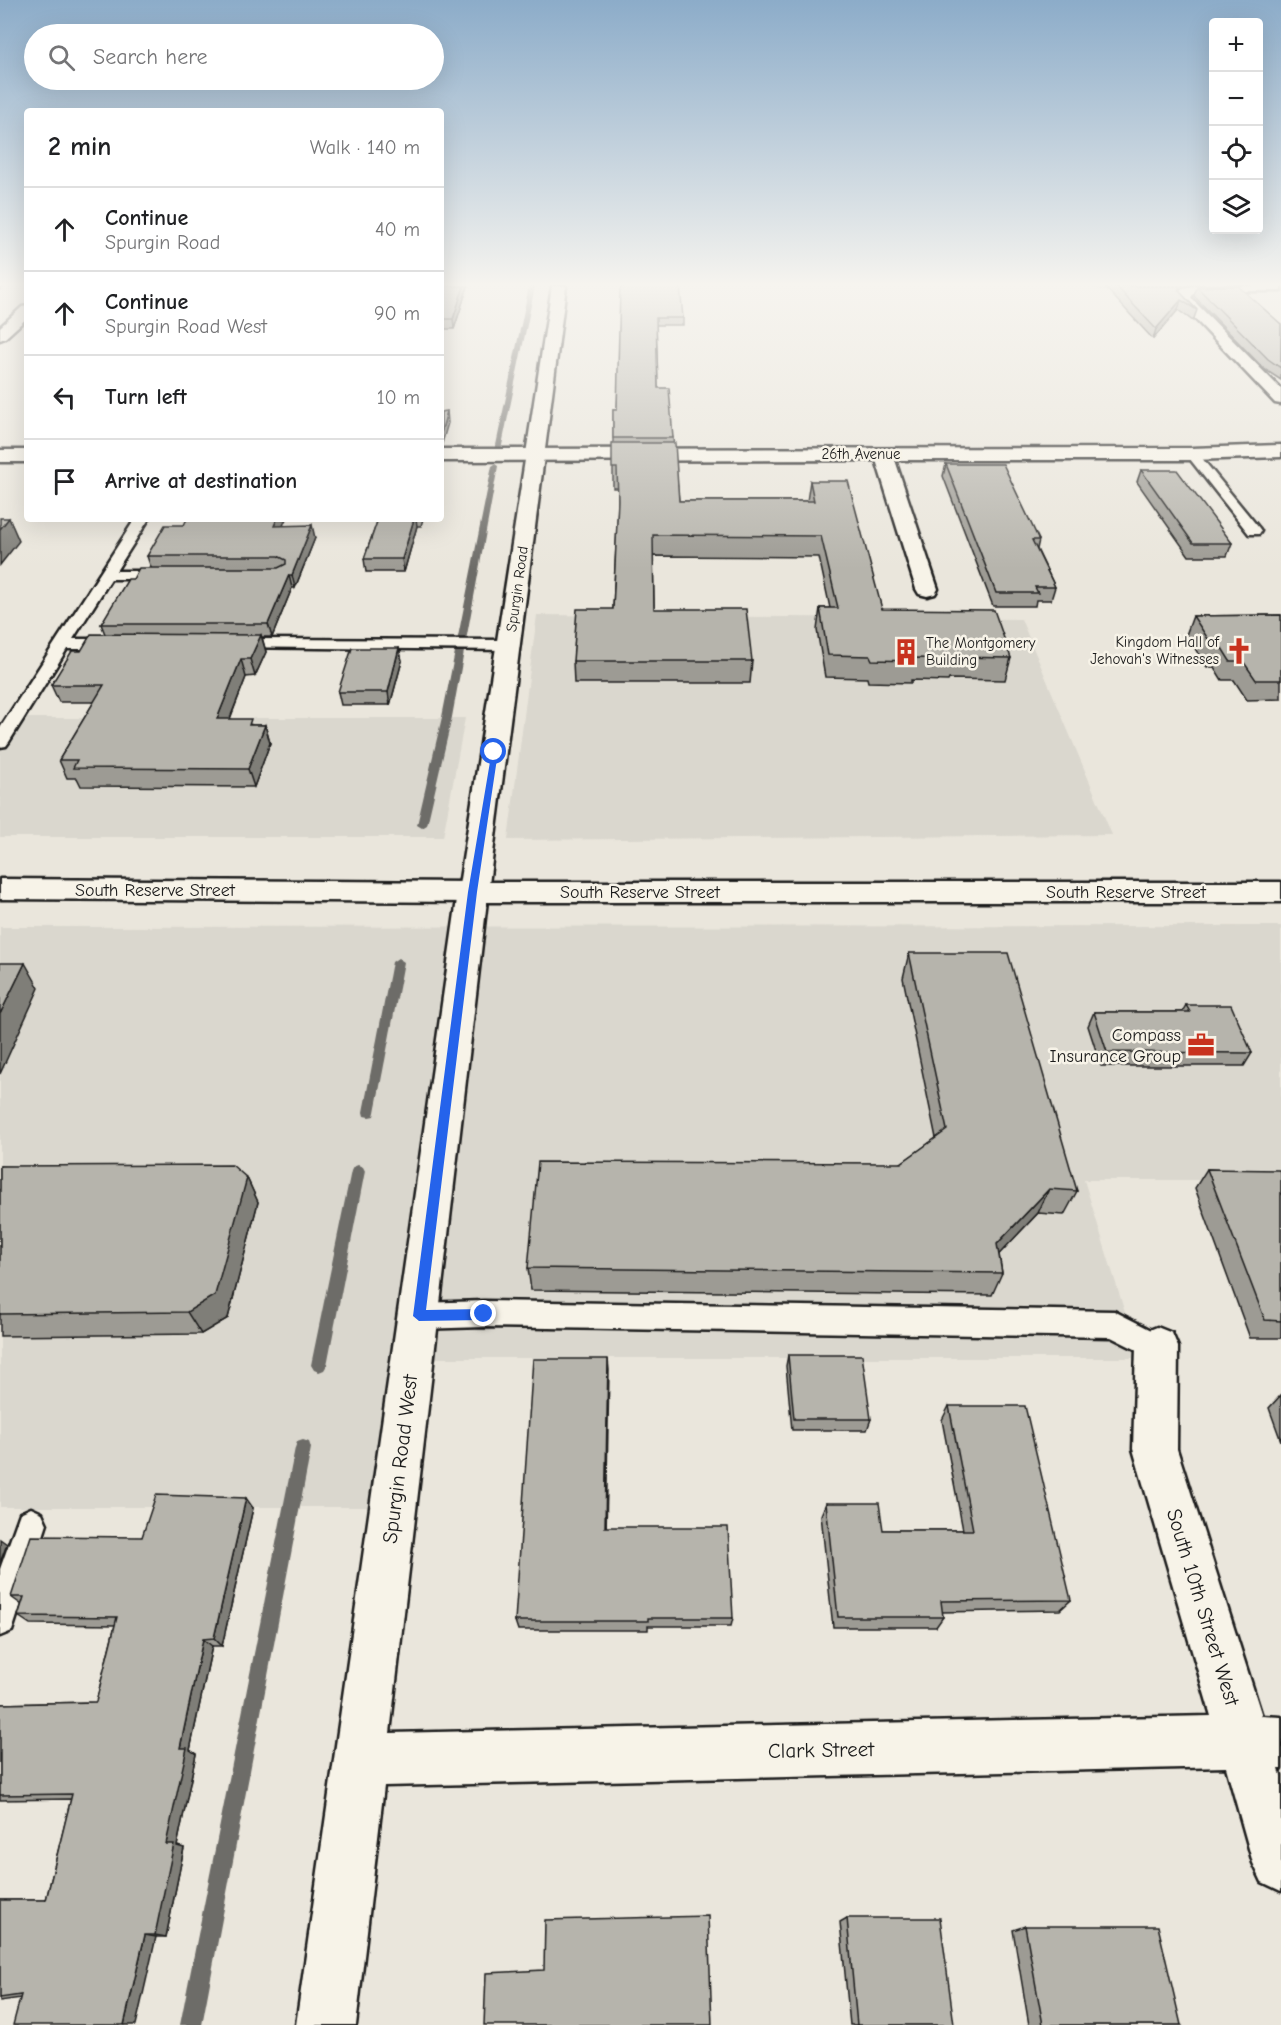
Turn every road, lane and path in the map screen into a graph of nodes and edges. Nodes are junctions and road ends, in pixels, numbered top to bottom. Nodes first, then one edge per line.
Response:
1 (546, 380) edge
2 (1263, 380) edge
3 (1281, 399) edge
4 (1281, 451) edge
5 (883, 453) junction
6 (1192, 454) junction
7 (444, 455) edge
8 (536, 455) junction
9 (0, 456) edge
10 (24, 456) edge
11 (140, 522) edge
12 (1254, 531) dead end
13 (105, 575) junction
14 (176, 575) edge
15 (927, 589) dead end
16 (62, 644) junction
17 (132, 644) edge
18 (215, 644) edge
19 (509, 645) junction
20 (0, 741) edge
21 (0, 889) edge
22 (473, 892) junction
23 (1281, 892) edge
24 (419, 1316) junction
25 (1156, 1347) joint
26 (31, 1524) dead end
27 (0, 1619) edge
28 (1262, 1742) edge
29 (362, 1760) junction
30 (1281, 1863) edge
31 (326, 2025) edge

1 - 8 main road, Spurgin Road
2 - 3 main road
4 - 6 main road, 26th Avenue
5 - 6 main road, 26th Avenue
5 - 8 main road, 26th Avenue
5 - 15 main road
6 - 12 lane
7 - 8 main road, 26th Avenue
8 - 19 main road, Spurgin Road
9 - 10 main road
11 - 13 lane
13 - 14 lane
13 - 16 lane
16 - 17 lane
16 - 20 lane
18 - 19 lane
19 - 22 main road, Spurgin Road
21 - 22 main road, South Reserve Street
22 - 23 main road, South Reserve Street
22 - 24 main road, Spurgin Road West
24 - 25 lane
24 - 29 main road, Spurgin Road West
25 - 28 main road, South 10th Street West
26 - 27 lane
28 - 29 main road, Clark Street
28 - 30 main road, South 10th Street West
29 - 31 main road, Spurgin Road West

